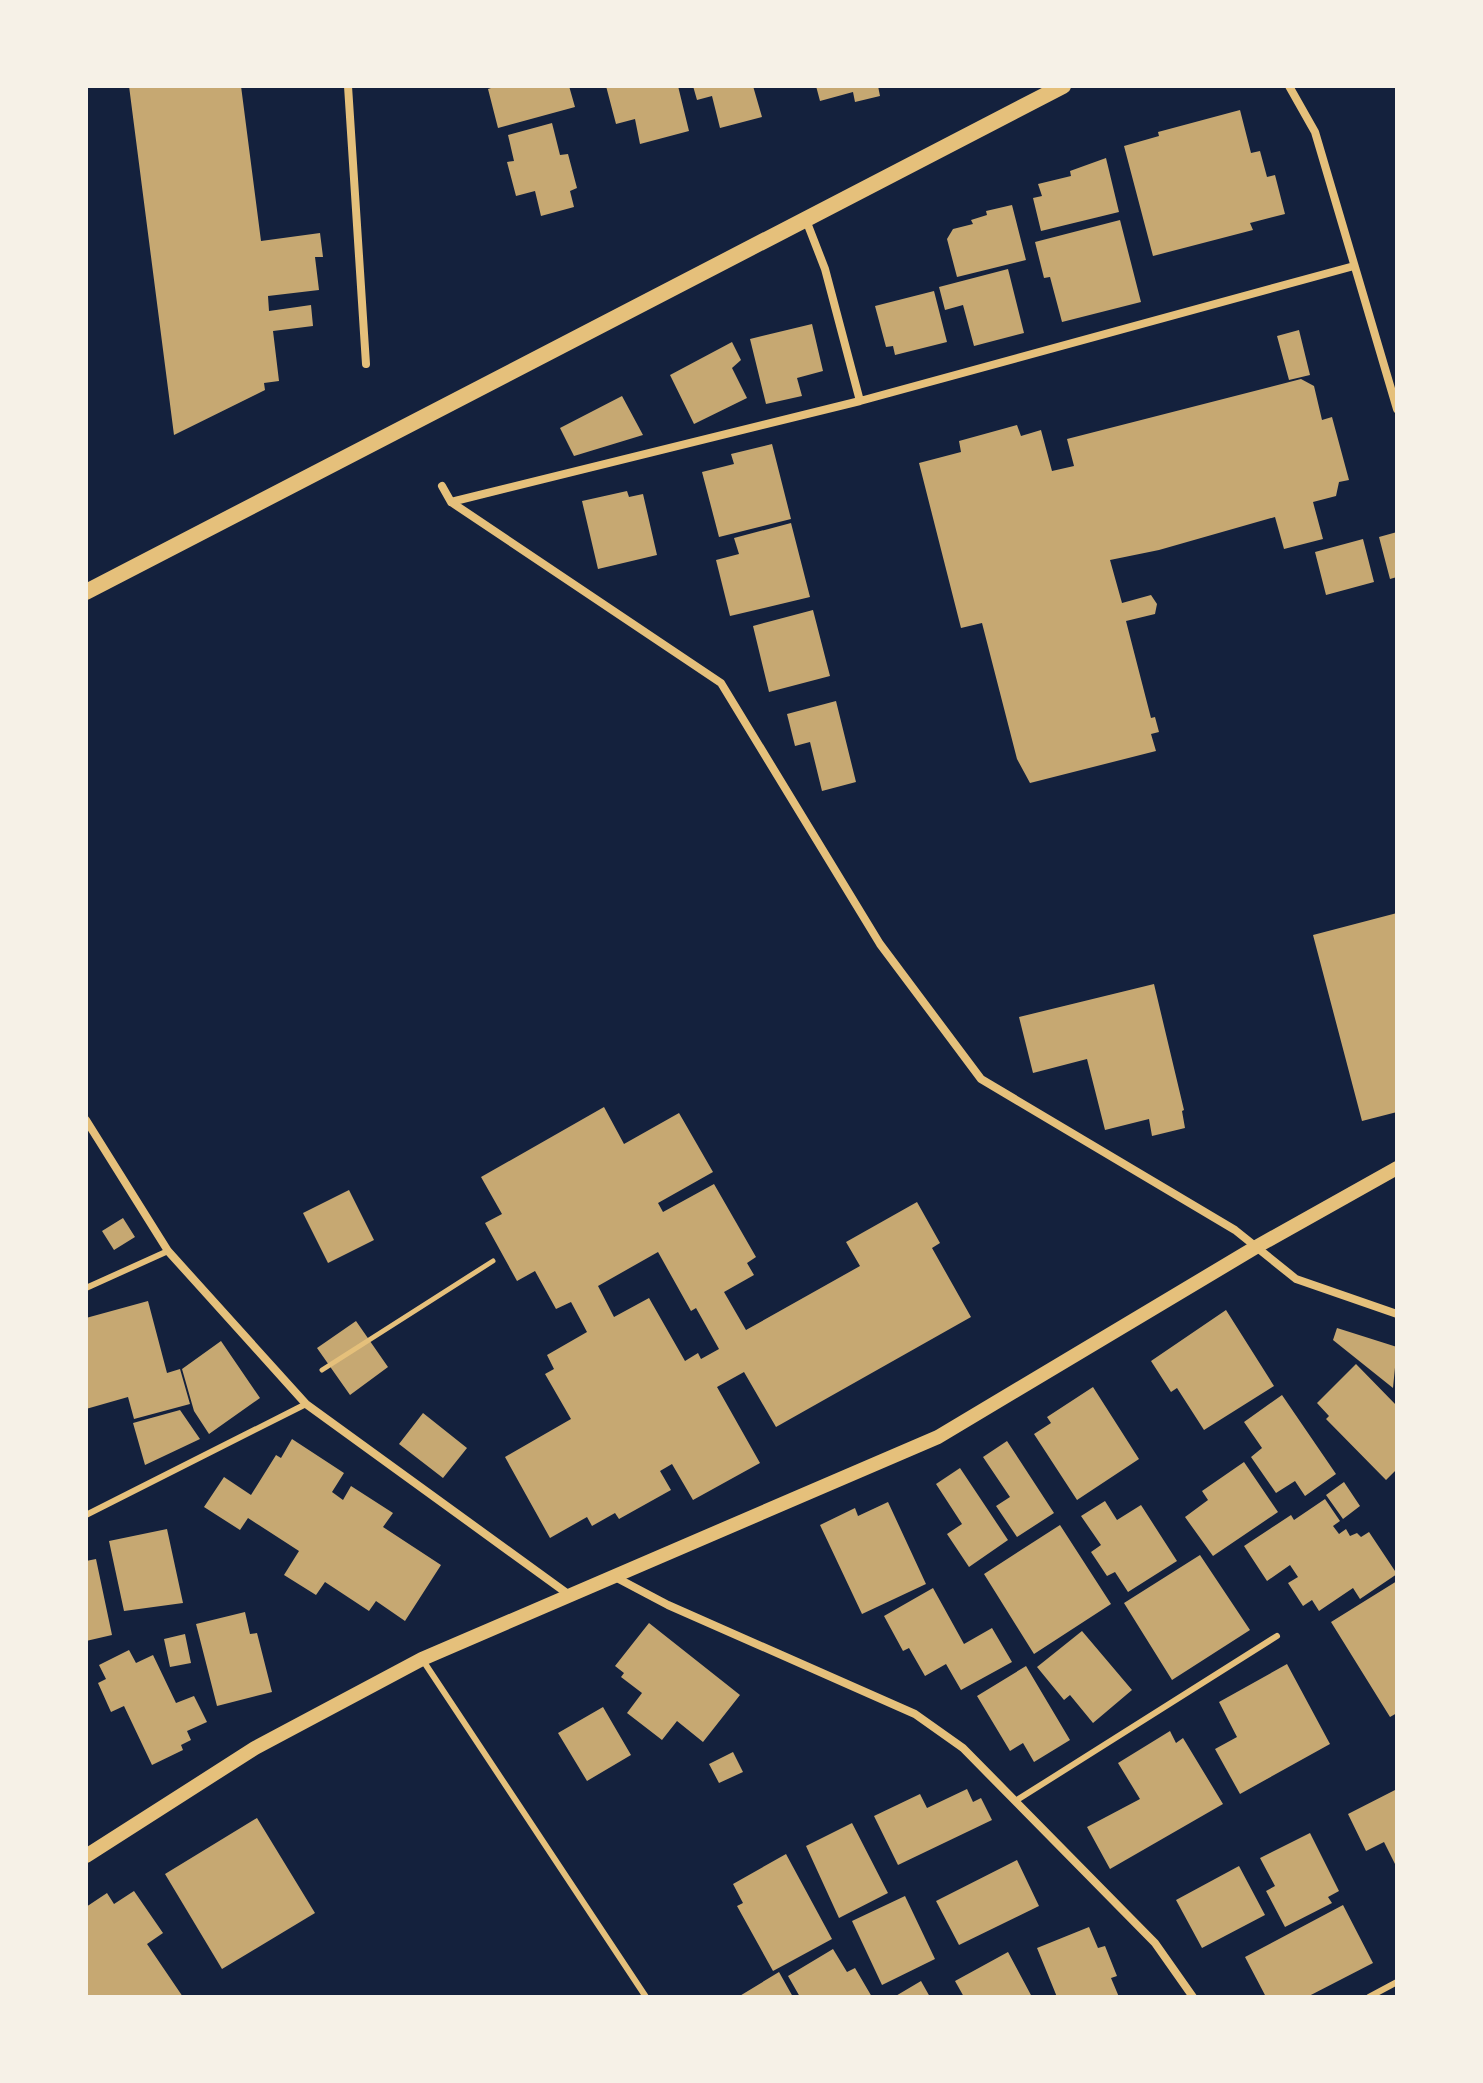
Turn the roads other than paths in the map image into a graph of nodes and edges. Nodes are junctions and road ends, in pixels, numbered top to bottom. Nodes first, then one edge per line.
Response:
1 (348, 86) edge
2 (1063, 86) edge
3 (1289, 86) edge
4 (806, 220) junction
5 (1354, 266) junction
6 (366, 364) dead end
7 (860, 401) junction
8 (1397, 409) edge
9 (442, 486) dead end
10 (451, 502) junction
11 (86, 592) edge
12 (86, 1120) edge
13 (1397, 1168) edge
14 (1256, 1247) junction
15 (168, 1251) junction
16 (86, 1288) edge
17 (1397, 1314) edge
18 (306, 1404) junction
19 (86, 1515) edge
20 (615, 1577) junction
21 (568, 1594) junction
22 (1277, 1636) dead end
23 (422, 1659) junction
24 (1017, 1800) junction
25 (86, 1856) edge
26 (1397, 1982) edge
27 (646, 1997) edge
28 (1193, 1997) edge
29 (1369, 1997) edge

1 - 6 street
2 - 4 main road
3 - 5 street
4 - 7 street
4 - 11 main road
5 - 7 street
5 - 8 street
7 - 10 street
9 - 10 street
10 - 14 street
12 - 15 street
13 - 14 street
14 - 17 street
14 - 20 street
15 - 16 lane
15 - 18 street
18 - 19 lane
18 - 21 street
20 - 21 street
20 - 24 street
21 - 23 street
22 - 24 lane
23 - 25 street
23 - 27 lane
24 - 28 street
26 - 29 lane

